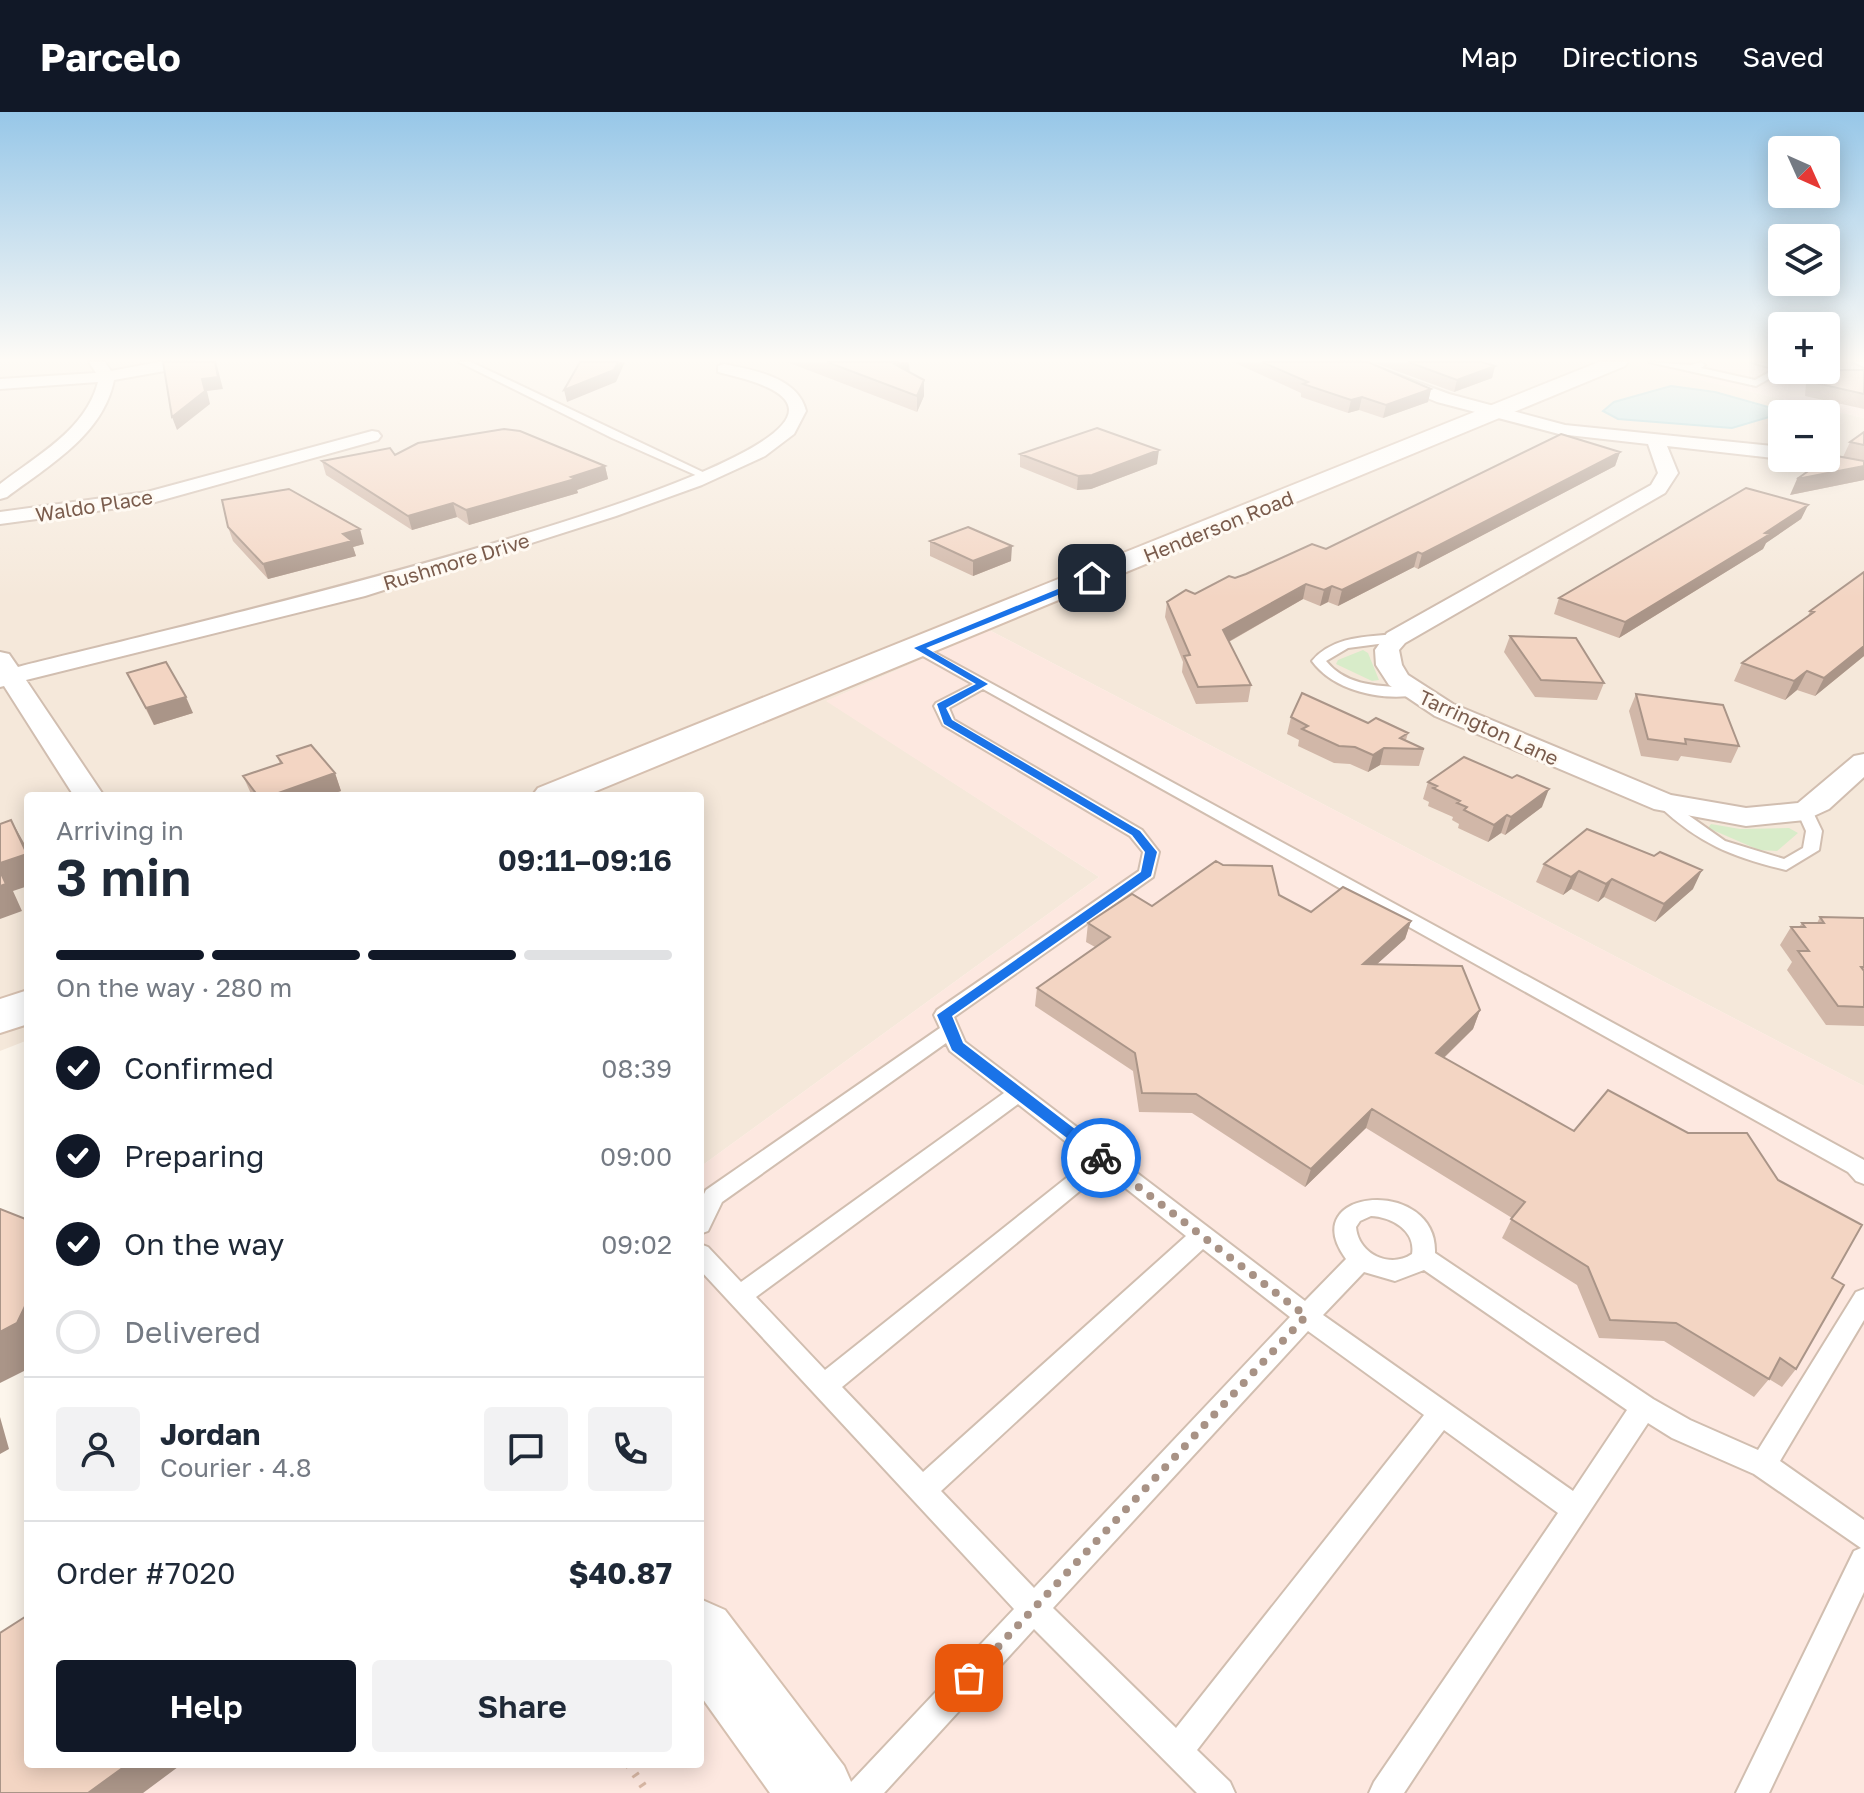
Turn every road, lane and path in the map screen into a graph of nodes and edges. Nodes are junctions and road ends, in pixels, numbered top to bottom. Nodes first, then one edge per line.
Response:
1 (67, 440) edge
2 (356, 440) edge
3 (626, 440) edge
4 (777, 440) edge
5 (1427, 440) edge
6 (1656, 440) edge
7 (1660, 440) edge
8 (1768, 452) edge
9 (1840, 465) edge
10 (1864, 470) edge
11 (704, 475) junction
12 (0, 493) edge
13 (0, 518) edge
14 (1396, 638) junction
15 (919, 648) junction
16 (4, 671) edge
17 (983, 684) junction
18 (1412, 692) junction
19 (1864, 762) edge
20 (86, 792) edge
21 (561, 792) edge
22 (1664, 803) junction
23 (1805, 811) junction
24 (24, 1008) edge
25 (0, 1017) edge
26 (951, 1030) junction
27 (1019, 1093) junction
28 (1103, 1160) junction
29 (1864, 1175) edge
30 (704, 1217) edge
31 (1202, 1236) junction
32 (1423, 1257) junction
33 (704, 1258) edge
34 (1361, 1259) junction
35 (739, 1296) junction
36 (1864, 1299) edge
37 (1306, 1316) junction
38 (824, 1386) junction
39 (1644, 1407) junction
40 (1441, 1413) junction
41 (1763, 1465) junction
42 (922, 1491) junction
43 (1576, 1510) junction
44 (1864, 1536) edge
45 (1864, 1561) edge
46 (1034, 1609) junction
47 (704, 1640) edge
48 (1177, 1751) junction
49 (631, 1768) edge
50 (648, 1793) edge
51 (817, 1793) edge
52 (862, 1793) edge
53 (1219, 1793) edge
54 (1385, 1793) edge
55 (1752, 1793) edge

1 - 12 street
2 - 13 street, Waldo Place
3 - 11 lane
4 - 11 street, Rushmore Drive
5 - 15 main road, Henderson Road
6 - 14 street
7 - 8 street
9 - 10 street
11 - 16 street, Rushmore Drive
14 - 18 street, Tarrington Lane
14 - 18 lane
15 - 17 lane
15 - 21 main road, Henderson Road
16 - 20 street
17 - 26 lane
17 - 29 lane
18 - 22 street, Tarrington Lane
19 - 23 street
22 - 23 street, Tarrington Lane
22 - 23 lane
24 - 25 main road
26 - 27 lane
26 - 30 lane
27 - 28 lane
27 - 35 lane
28 - 31 lane
28 - 38 lane
31 - 37 lane
31 - 42 lane
32 - 34 lane
32 - 34 lane
32 - 39 lane
33 - 35 lane
34 - 37 lane
35 - 38 lane
36 - 41 lane
37 - 40 lane
37 - 46 lane
38 - 42 lane
39 - 41 lane
39 - 43 lane
40 - 43 lane
40 - 48 lane
41 - 44 lane
42 - 46 lane
43 - 54 lane
45 - 55 lane
46 - 48 lane
46 - 52 lane
47 - 51 main road
48 - 53 lane
49 - 50 path

